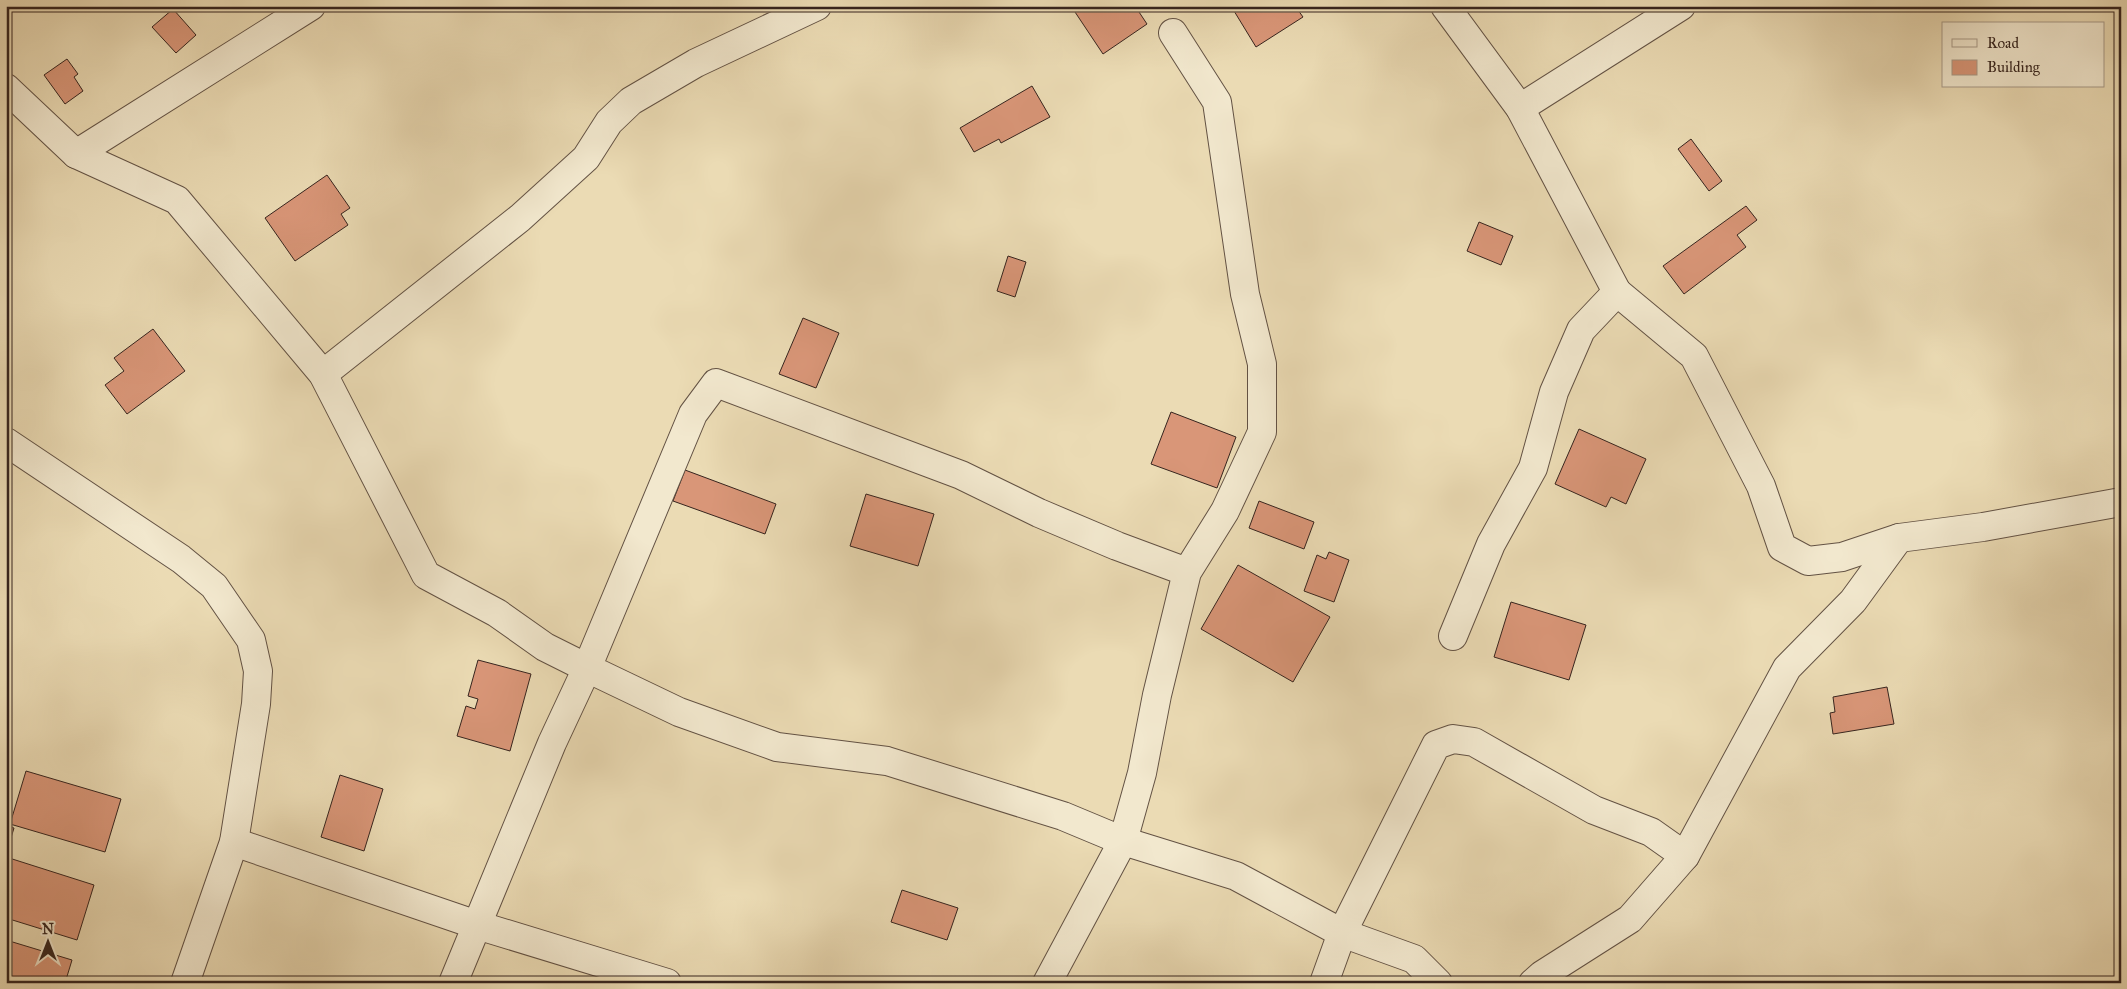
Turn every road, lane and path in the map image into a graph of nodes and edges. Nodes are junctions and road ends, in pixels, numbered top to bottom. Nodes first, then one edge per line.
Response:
1 (311, 6) edge
2 (817, 6) edge
3 (1445, 6) edge
4 (1681, 6) edge
5 (1173, 33) dead end
6 (6, 88) edge
7 (1520, 108) junction
8 (76, 154) junction
9 (1618, 292) junction
10 (323, 374) junction
11 (6, 442) edge
12 (2121, 502) edge
13 (1899, 538) junction
14 (1187, 572) junction
15 (1453, 636) dead end
16 (588, 668) junction
17 (1123, 841) junction
18 (234, 842) junction
19 (1685, 856) junction
20 (477, 925) junction
21 (1342, 933) junction
22 (185, 983) edge
23 (453, 983) edge
24 (666, 983) edge
25 (1047, 983) edge
26 (1324, 983) edge
27 (1438, 983) edge
28 (1533, 983) edge

1 - 8 street
2 - 10 street
3 - 7 street
4 - 7 street
5 - 14 street
6 - 8 street
7 - 9 street
8 - 10 street
9 - 13 street
9 - 15 street
10 - 16 street
11 - 18 street
12 - 13 street
13 - 19 street
14 - 16 street
14 - 17 street
16 - 17 street
16 - 20 street
17 - 21 street
17 - 25 street
18 - 20 street
18 - 22 street
19 - 21 street
19 - 28 street
20 - 23 street
20 - 24 street
21 - 26 street
21 - 27 street

